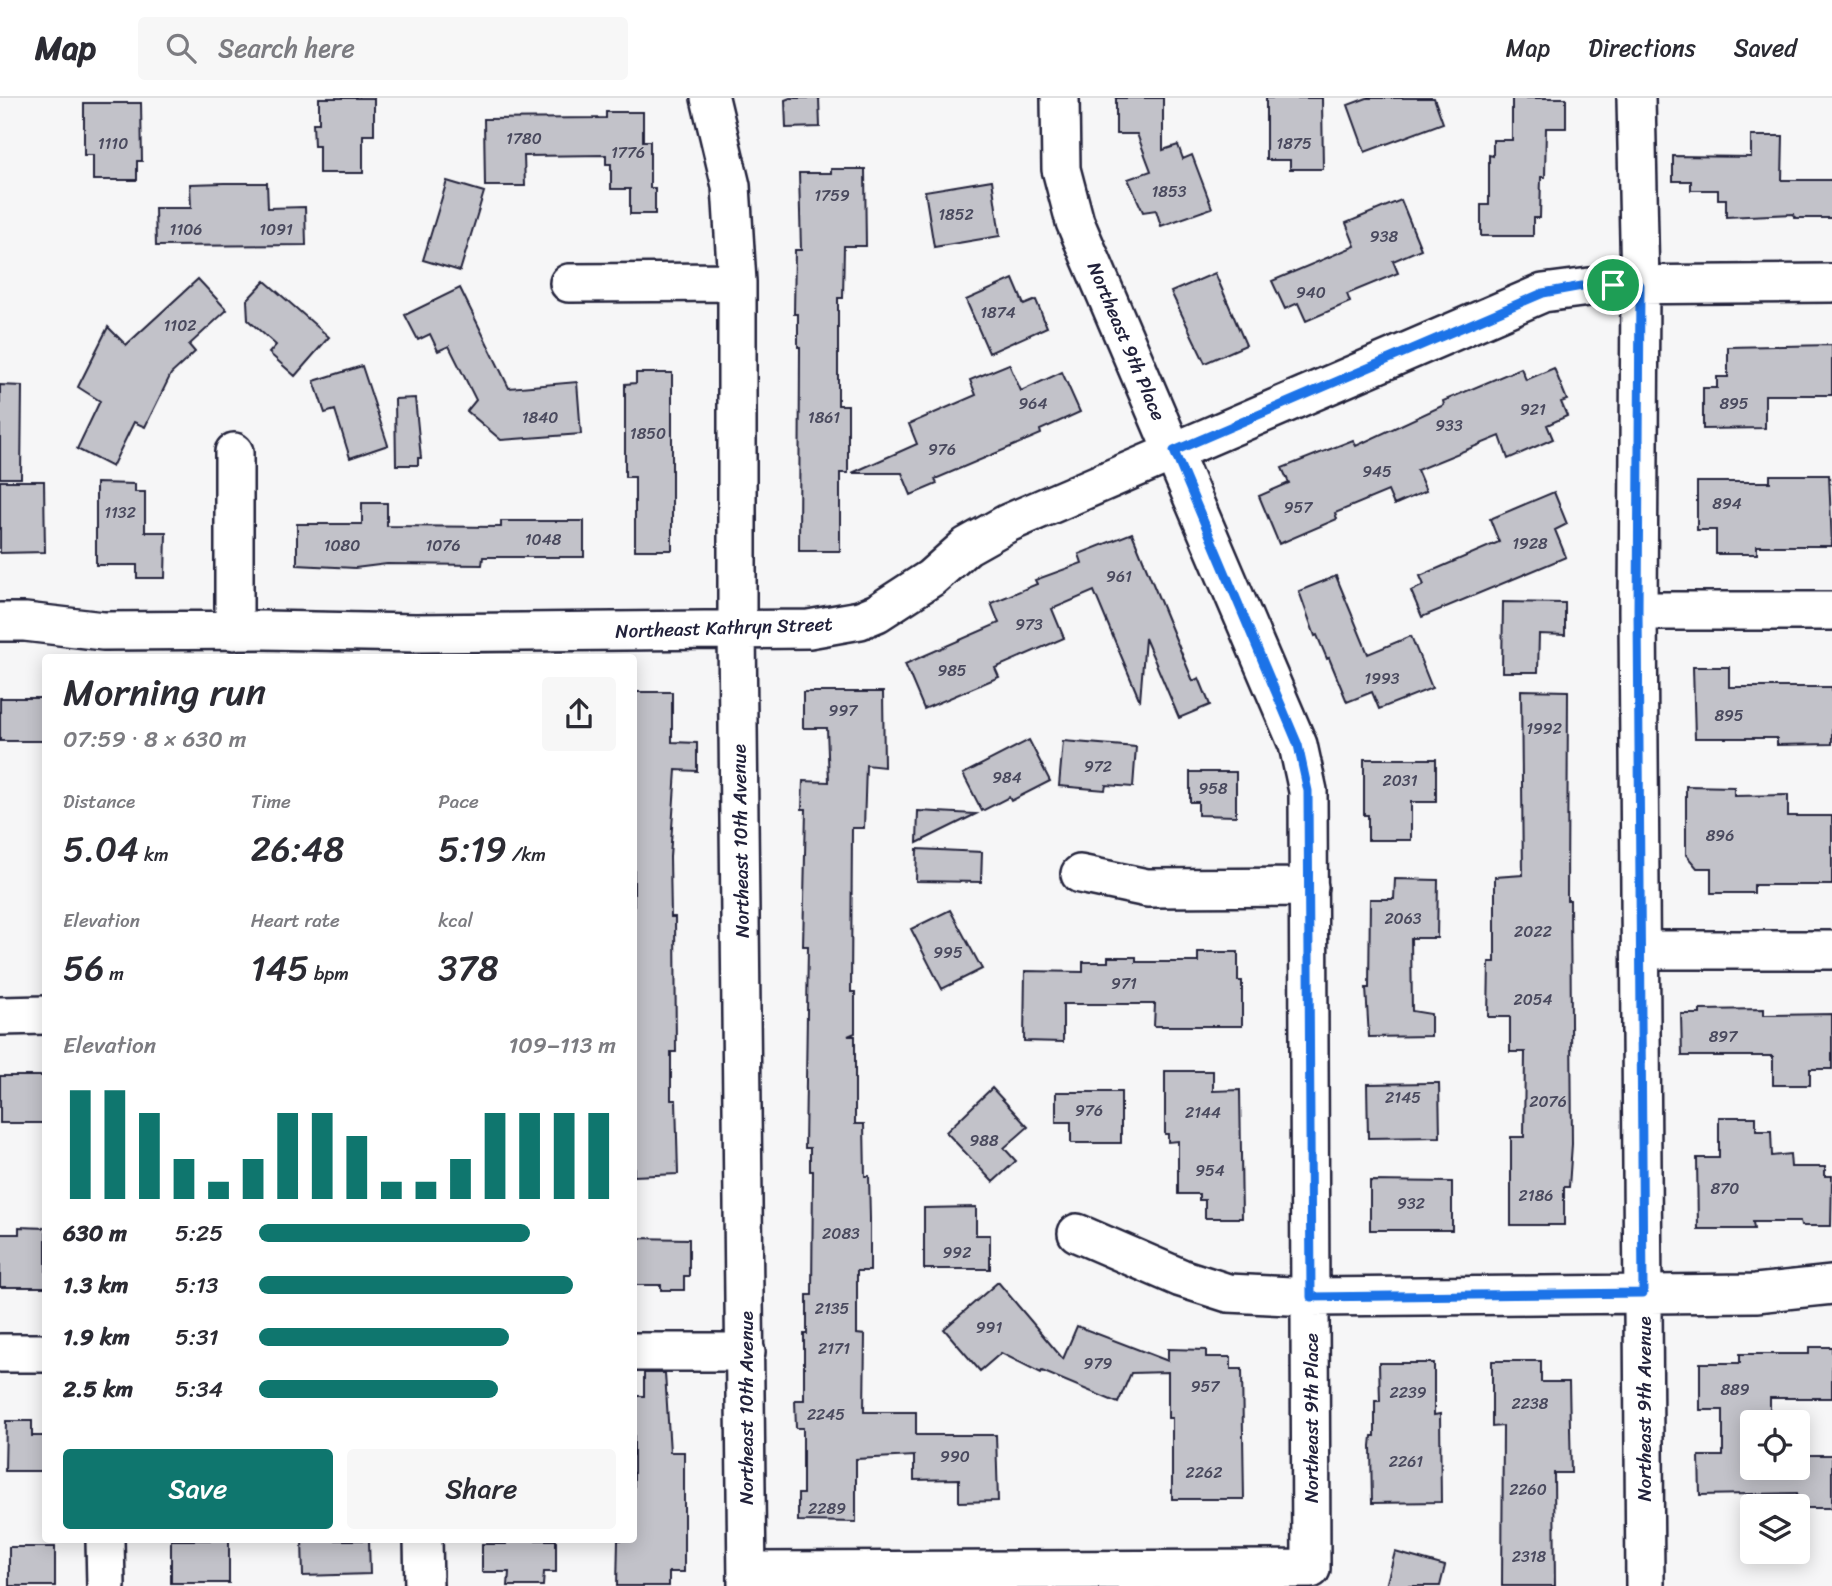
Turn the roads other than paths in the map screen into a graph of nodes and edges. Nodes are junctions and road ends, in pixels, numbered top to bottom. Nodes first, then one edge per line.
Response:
1 (710, 98) edge
2 (1060, 98) edge
3 (1636, 98) edge
4 (737, 282) junction
5 (569, 283) dead end
6 (1832, 283) edge
7 (1640, 285) junction
8 (1174, 451) junction
9 (234, 452) dead end
10 (1638, 611) junction
11 (1832, 611) edge
12 (0, 622) edge
13 (737, 629) junction
14 (234, 631) junction
15 (415, 645) edge
16 (1080, 874) dead end
17 (1309, 887) junction
18 (1641, 950) junction
19 (1832, 950) edge
20 (42, 1015) edge
21 (0, 1016) edge
22 (1077, 1233) dead end
23 (1832, 1285) edge
24 (1643, 1293) junction
25 (1311, 1297) junction
26 (746, 1352) junction
27 (0, 1353) edge
28 (42, 1353) edge
29 (637, 1353) edge
30 (105, 1543) edge
31 (423, 1543) edge
32 (747, 1578) edge
33 (1074, 1578) edge
34 (106, 1586) edge
35 (424, 1586) edge
36 (1646, 1586) edge

1 - 4 street, Northeast 10th Avenue
2 - 8 street, Northeast 9th Place
3 - 7 street, Northeast 9th Avenue
4 - 5 street
4 - 13 street, Northeast 10th Avenue
6 - 7 street, Northeast Kathryn Street
7 - 8 street, Northeast Kathryn Street
7 - 10 street, Northeast 9th Avenue
8 - 13 street, Northeast Kathryn Street
8 - 17 street, Northeast 9th Place
9 - 14 street
10 - 11 street
10 - 18 street, Northeast 9th Avenue
12 - 14 street, Northeast Kathryn Street
13 - 15 street, Northeast Kathryn Street
13 - 26 street, Northeast 10th Avenue
14 - 15 street, Northeast Kathryn Street
16 - 17 street
17 - 25 street, Northeast 9th Place
18 - 19 street
18 - 24 street, Northeast 9th Avenue
20 - 21 street
22 - 25 street
23 - 24 street
24 - 25 street
24 - 36 street, Northeast 9th Avenue
25 - 33 street, Northeast 9th Place
26 - 29 street
26 - 32 street, Northeast 10th Avenue
27 - 28 street
30 - 34 street
31 - 35 street
32 - 33 street

